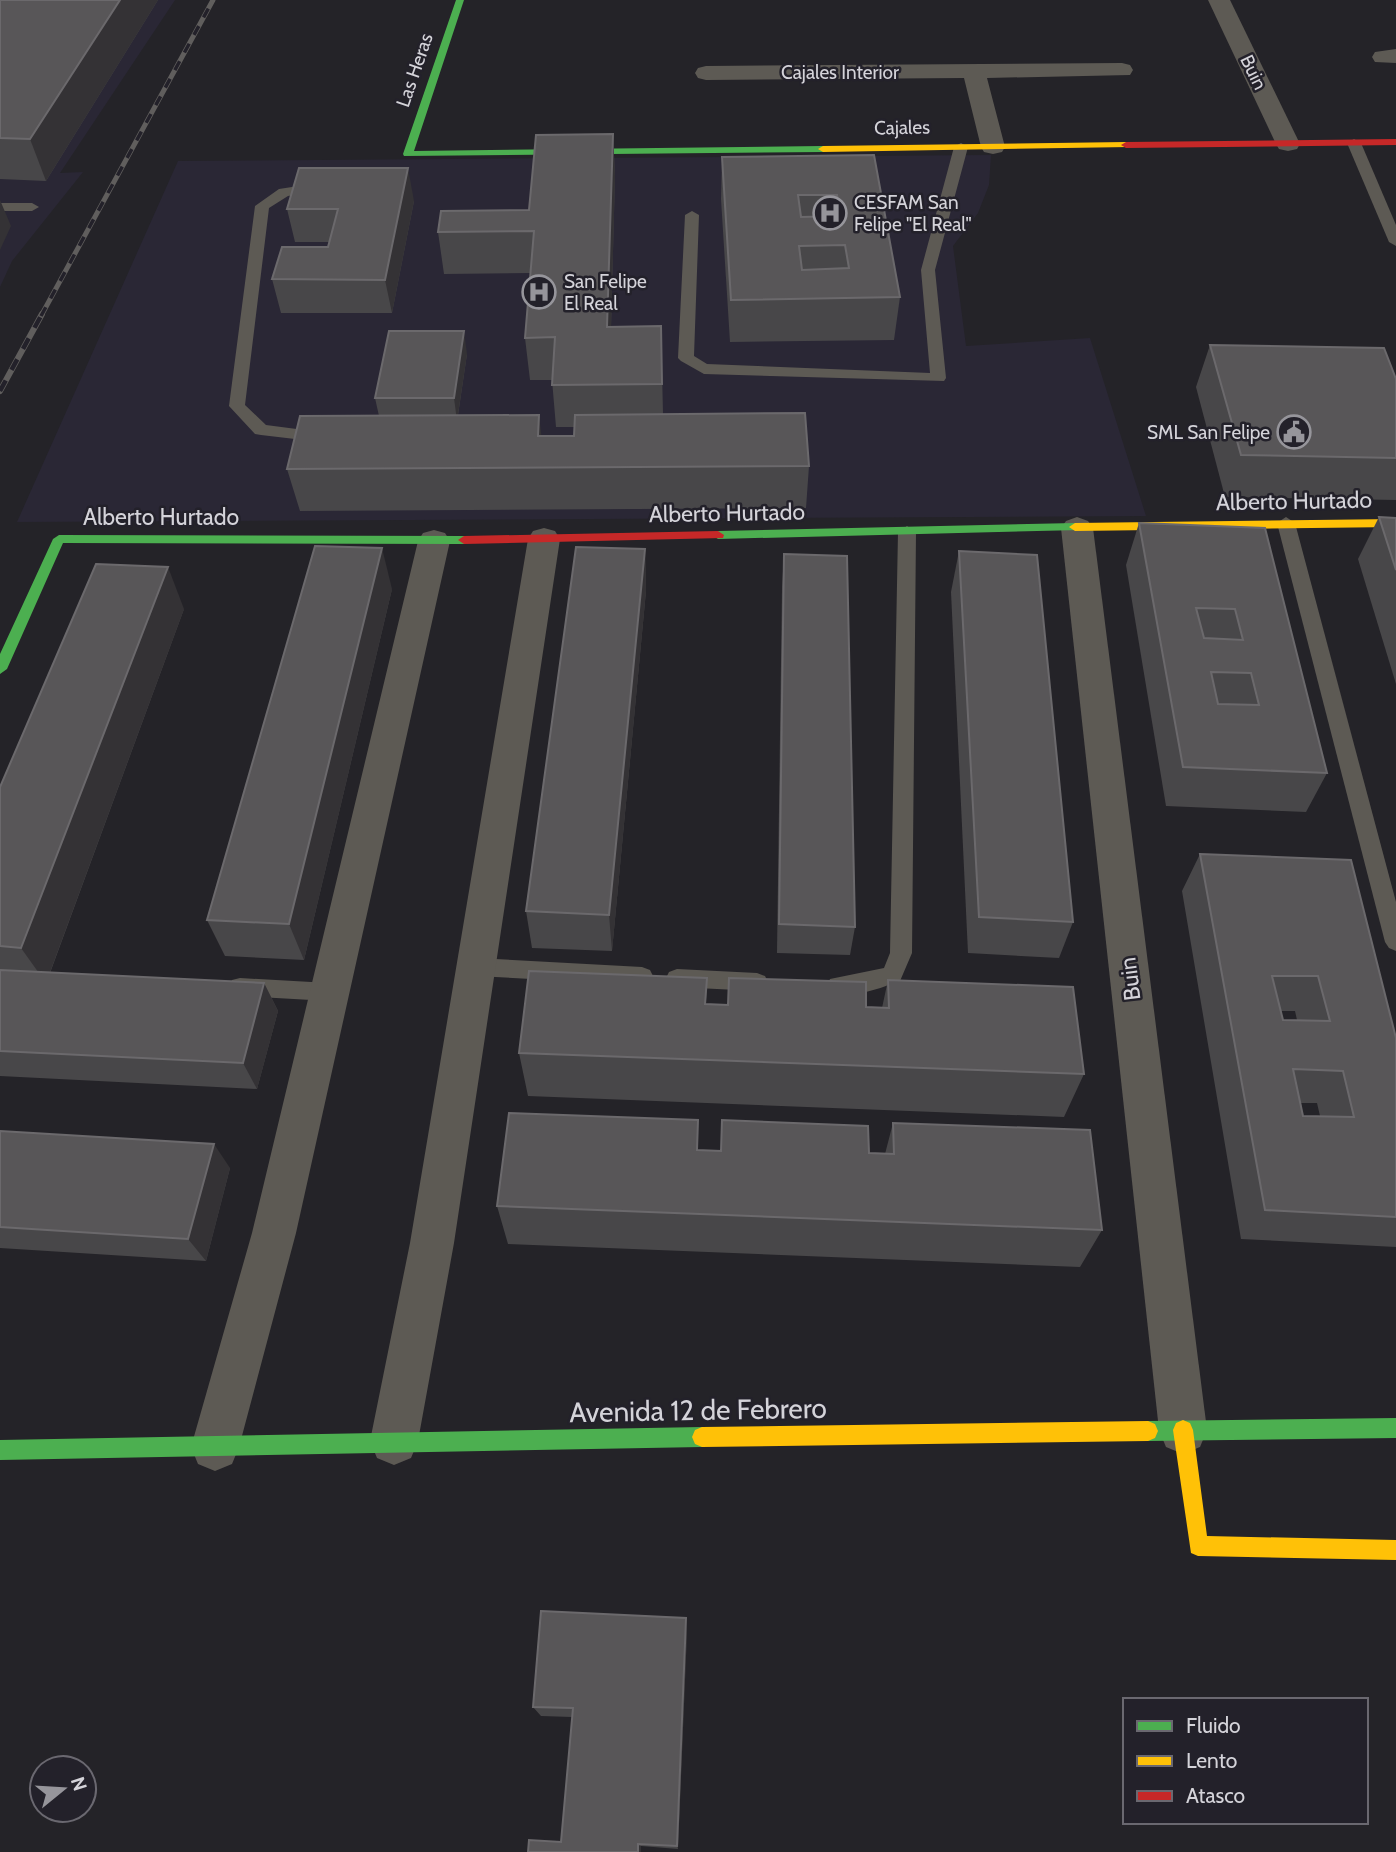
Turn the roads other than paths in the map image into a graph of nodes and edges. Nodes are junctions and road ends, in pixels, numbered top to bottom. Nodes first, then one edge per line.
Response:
1 (460, 0) edge
2 (1219, 0) edge
3 (1122, 70) dead end
4 (974, 71) junction
5 (706, 74) dead end
6 (1396, 142) edge
7 (1354, 143) junction
8 (1288, 144) junction
9 (961, 147) junction
10 (993, 147) junction
11 (408, 154) junction
12 (405, 174) edge
13 (329, 187) edge
14 (0, 207) edge
15 (32, 207) dead end
16 (692, 215) dead end
17 (1396, 242) edge
18 (312, 436) edge
19 (1286, 523) junction
20 (1396, 523) edge
21 (1077, 528) junction
22 (907, 531) junction
23 (542, 551) junction
24 (431, 556) junction
25 (0, 669) edge
26 (1396, 942) edge
27 (476, 967) junction
28 (778, 983) edge
29 (819, 985) edge
30 (218, 986) edge
31 (329, 992) junction
32 (1396, 1428) edge
33 (1183, 1430) junction
34 (394, 1441) junction
35 (215, 1447) junction
36 (0, 1450) edge
37 (1396, 1550) edge

1 - 11 street, Las Heras
2 - 8 street, Buin
3 - 4 street, Cajales Interior
4 - 5 street, Cajales Interior
4 - 10 street
6 - 7 street, Cajales
7 - 8 street, Cajales
7 - 17 lane
8 - 10 street, Cajales
9 - 10 street, Cajales
9 - 11 street, Cajales
9 - 16 lane
11 - 12 lane
13 - 18 lane
14 - 15 lane
19 - 20 street, Alberto Hurtado
19 - 21 street, Alberto Hurtado
19 - 26 lane
21 - 22 street, Alberto Hurtado
21 - 33 street, Buin
22 - 23 street, Alberto Hurtado
22 - 29 lane
23 - 24 street, Alberto Hurtado
23 - 27 street
24 - 25 street, Alberto Hurtado
24 - 31 street
27 - 28 lane
27 - 34 street
30 - 31 lane
31 - 35 street
32 - 33 street, Avenida 12 de Febrero
33 - 34 street, Avenida 12 de Febrero
33 - 37 street
34 - 35 street, Avenida 12 de Febrero
35 - 36 street, Avenida 12 de Febrero

